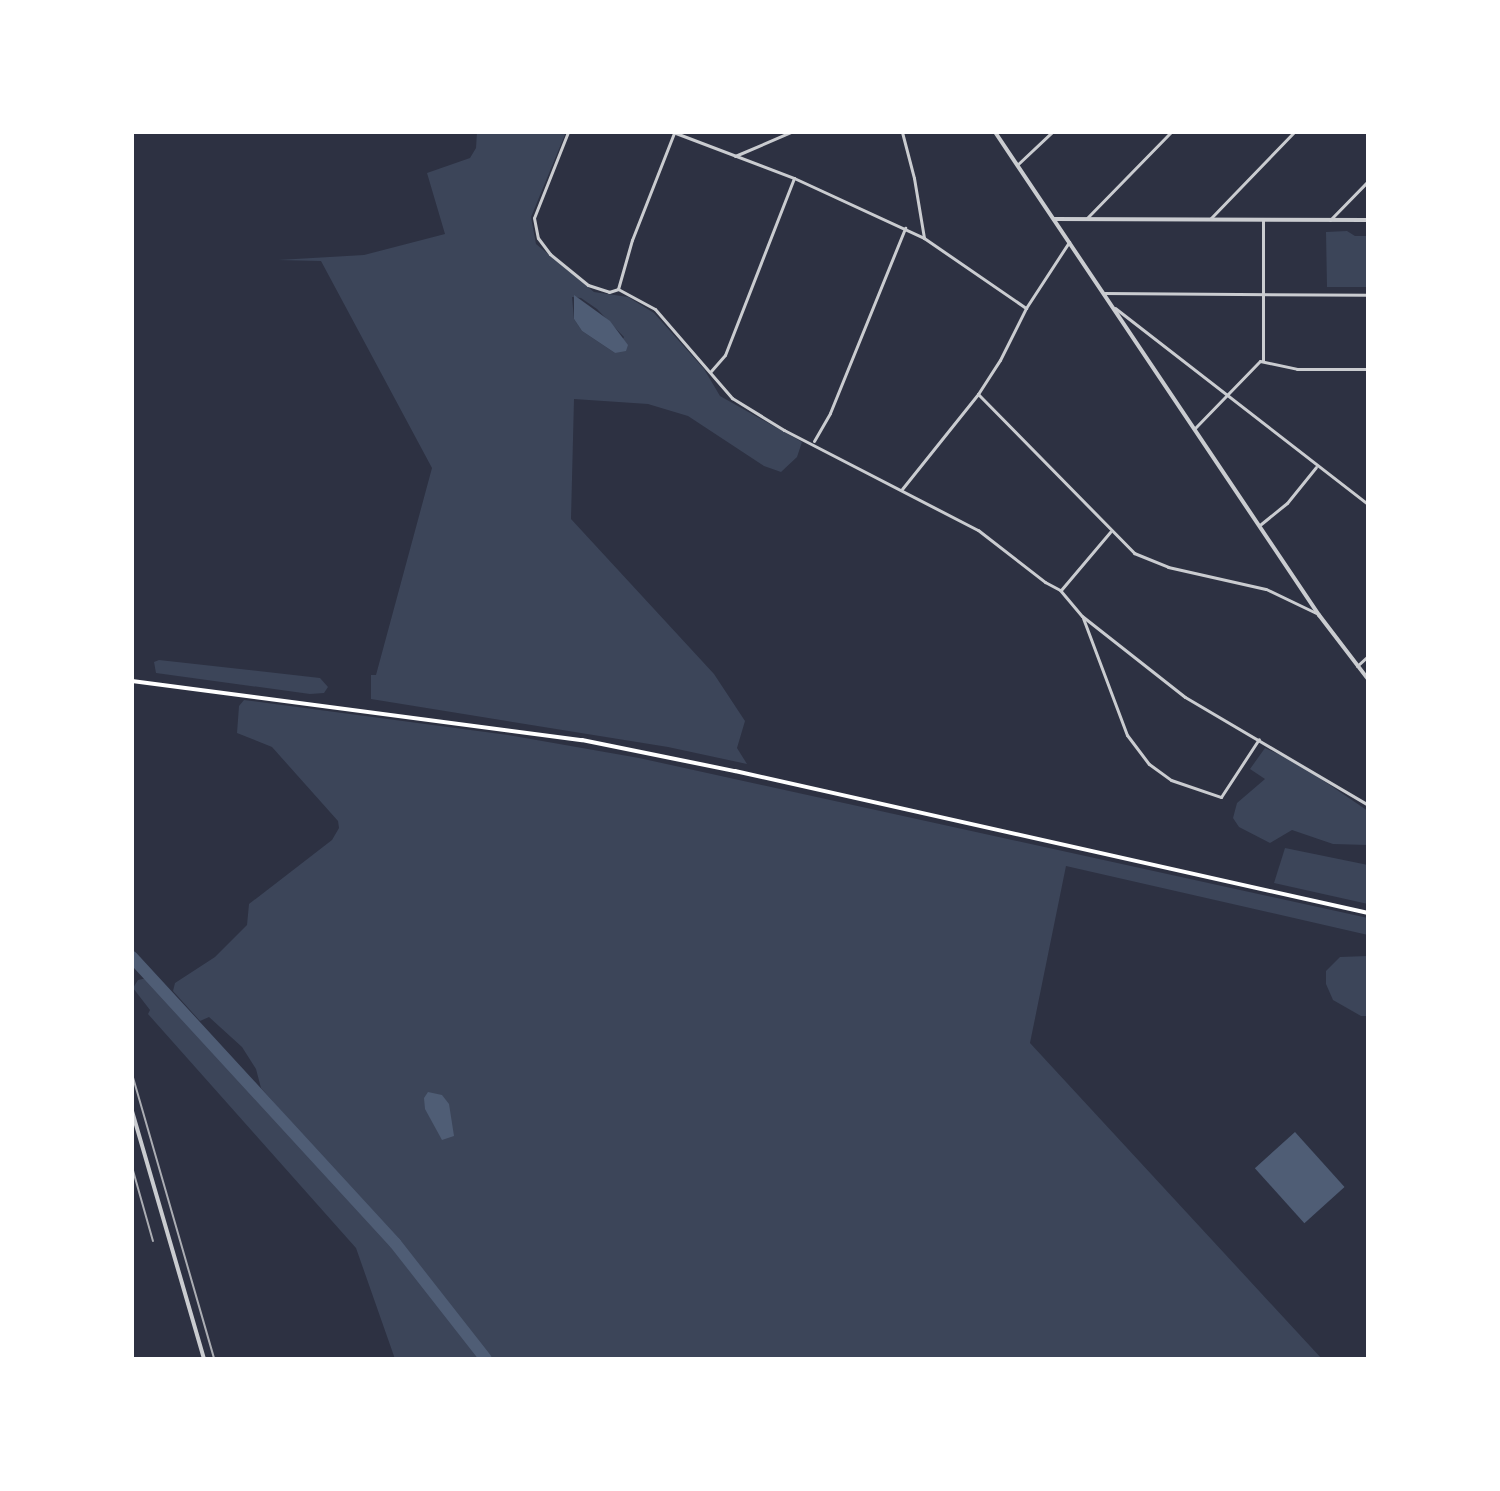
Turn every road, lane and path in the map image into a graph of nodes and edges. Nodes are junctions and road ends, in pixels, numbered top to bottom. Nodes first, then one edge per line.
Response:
1 (568, 132) edge
2 (674, 132) edge
3 (791, 132) edge
4 (902, 132) edge
5 (995, 132) edge
6 (1052, 132) edge
7 (1171, 132) edge
8 (1294, 132) edge
9 (735, 156) junction
10 (1017, 165) junction
11 (794, 178) junction
12 (1368, 181) edge
13 (1054, 219) junction
14 (1086, 219) junction
15 (1210, 219) junction
16 (1263, 219) junction
17 (1330, 220) junction
18 (1368, 220) edge
19 (905, 228) junction
20 (924, 238) junction
21 (1069, 242) junction
22 (618, 289) junction
23 (1103, 293) junction
24 (1264, 294) junction
25 (1368, 295) edge
26 (1112, 305) junction
27 (1026, 308) junction
28 (1263, 360) junction
29 (1368, 369) edge
30 (710, 371) junction
31 (978, 394) junction
32 (1227, 395) junction
33 (1195, 428) junction
34 (814, 443) junction
35 (1316, 466) junction
36 (902, 489) junction
37 (1368, 504) edge
38 (1261, 524) junction
39 (1110, 532) junction
40 (1060, 590) junction
41 (1319, 615) junction
42 (1082, 616) junction
43 (1368, 656) edge
44 (1357, 666) junction
45 (1368, 679) edge
46 (132, 681) edge
47 (1259, 739) junction
48 (1368, 805) edge
49 (1368, 913) edge
50 (132, 1111) edge
51 (204, 1359) edge

1 - 22 street
2 - 9 street
2 - 22 street
3 - 9 street
4 - 20 street
5 - 10 street
6 - 10 street
7 - 14 street
8 - 15 street
9 - 11 street
10 - 13 street
11 - 19 street
11 - 30 street
12 - 17 street
13 - 14 street
13 - 21 street
14 - 15 street
15 - 16 street
16 - 17 street
16 - 24 street
17 - 18 street
19 - 20 street
19 - 34 street
20 - 27 street
21 - 23 street
21 - 27 street
22 - 30 street
23 - 24 street
23 - 26 street
24 - 25 street
24 - 28 street
26 - 32 street
26 - 33 street
27 - 31 street
28 - 29 street
28 - 32 street
30 - 34 street
31 - 36 street
31 - 39 street
32 - 33 street
32 - 35 street
33 - 38 street
34 - 36 street
35 - 37 street
35 - 38 street
36 - 40 street
38 - 41 street
39 - 40 street
39 - 41 street
40 - 42 street
41 - 44 street
42 - 47 street
42 - 47 street
43 - 44 street
44 - 45 street
46 - 49 main road
47 - 48 street
50 - 51 street

